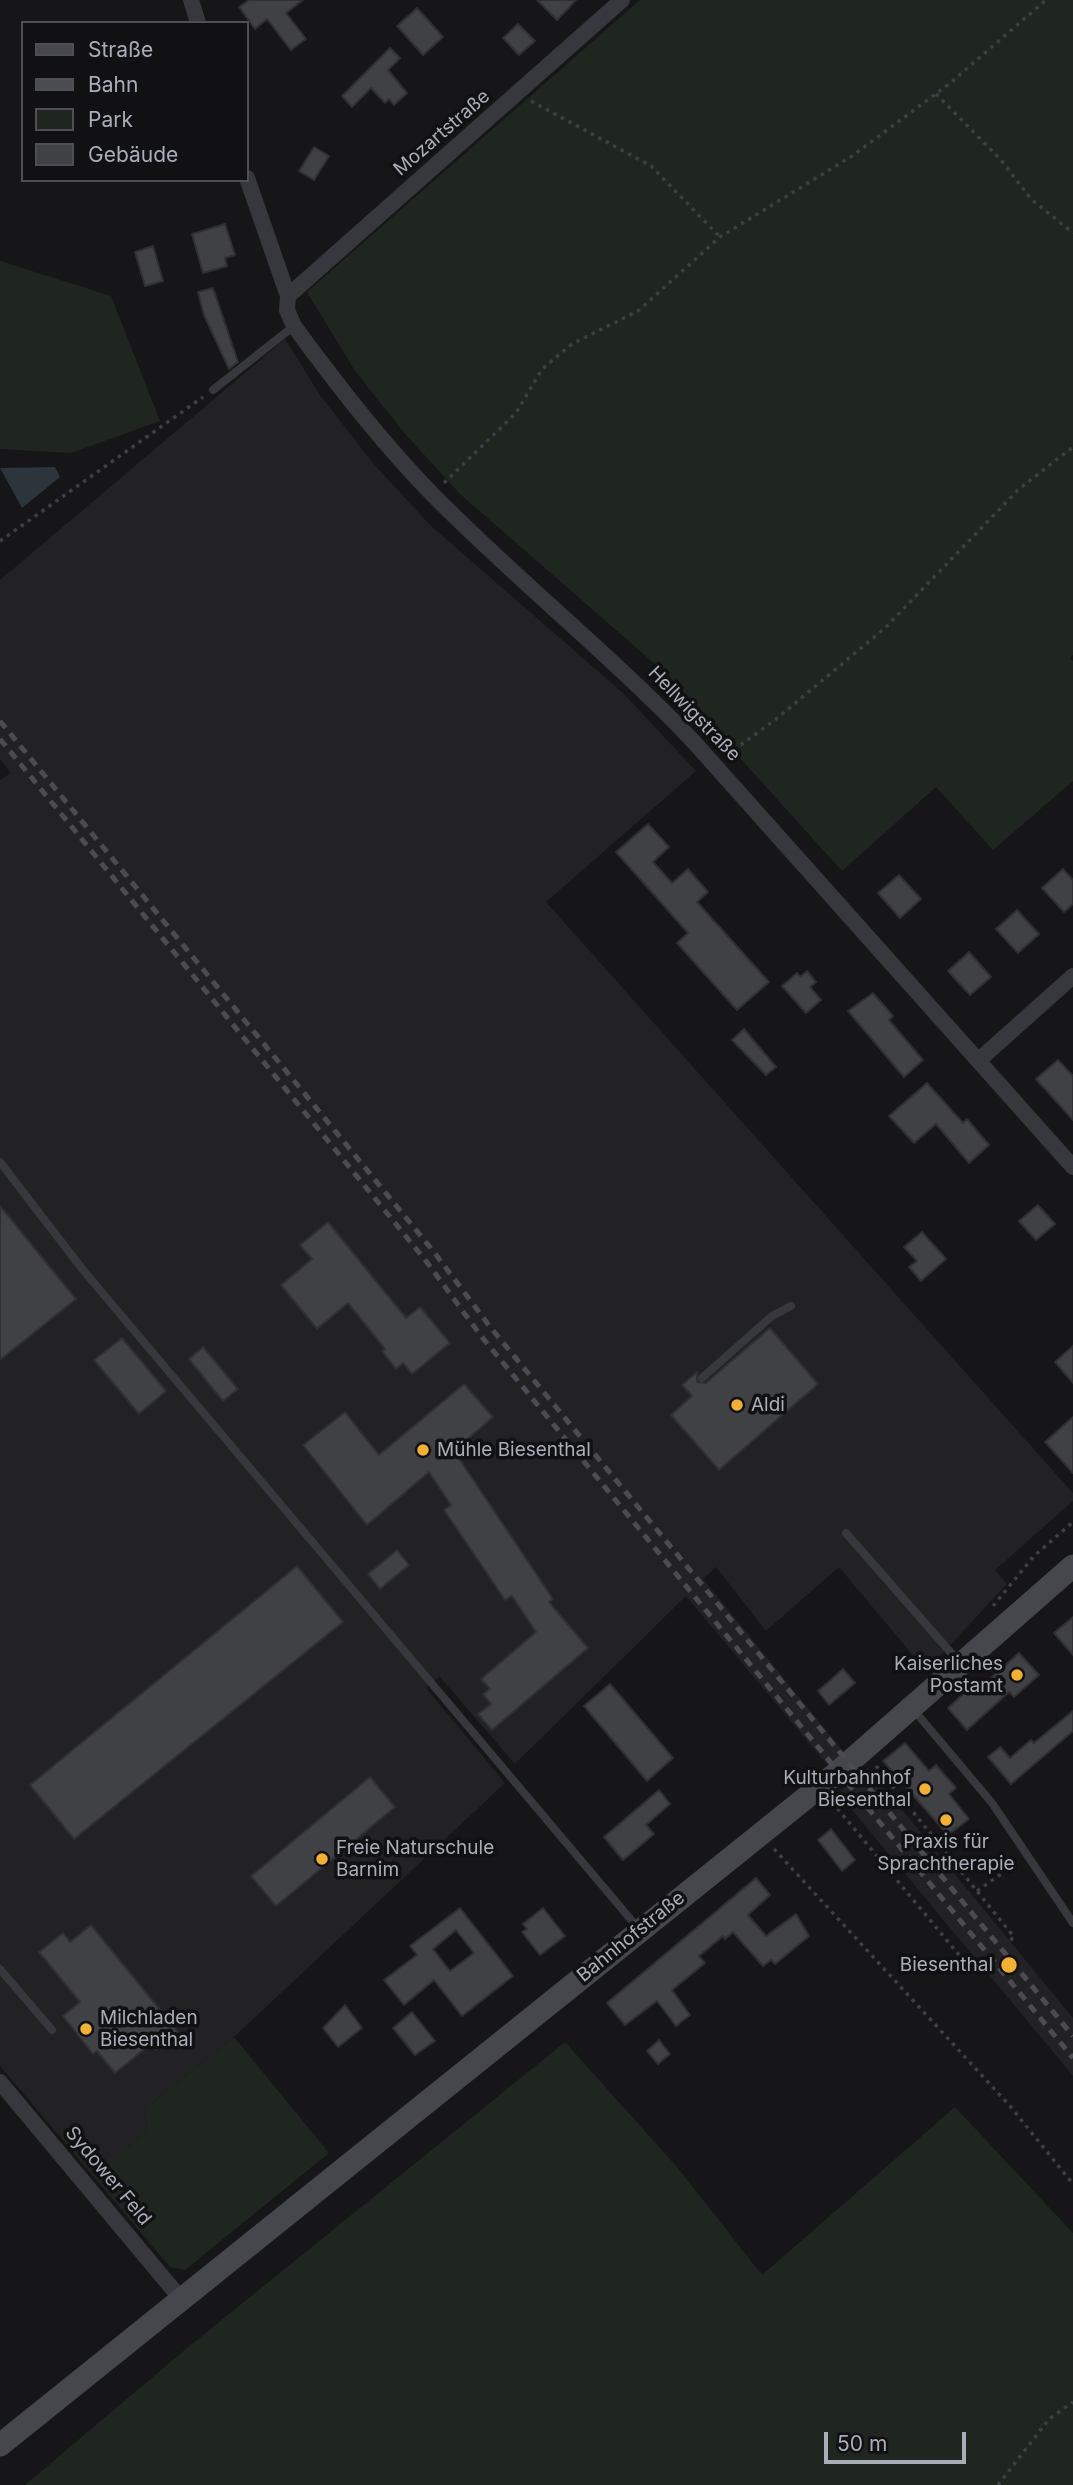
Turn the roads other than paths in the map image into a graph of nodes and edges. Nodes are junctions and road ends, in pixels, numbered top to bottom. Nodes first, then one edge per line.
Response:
1 (191, 0) edge
2 (622, 0) edge
3 (197, 21) edge
4 (248, 181) edge
5 (288, 296) junction
6 (295, 326) junction
7 (213, 390) road end
8 (1073, 976) edge
9 (979, 1060) junction
10 (0, 1162) edge
11 (1073, 1167) edge
12 (791, 1306) dead end
13 (702, 1378) dead end
14 (846, 1533) dead end
15 (1073, 1566) edge
16 (961, 1664) junction
17 (913, 1709) junction
18 (1073, 1923) edge
19 (640, 1930) junction
20 (0, 1969) edge
21 (52, 2030) dead end
22 (0, 2082) edge
23 (181, 2299) junction
24 (0, 2445) edge

1 - 3 street
2 - 5 street, Mozartstraße
4 - 5 street, Hellwigstraße
5 - 6 street, Hellwigstraße
6 - 7 lane
6 - 9 street, Hellwigstraße
8 - 9 street
9 - 11 street, Hellwigstraße
10 - 19 lane
12 - 13 lane
14 - 16 lane
15 - 16 main road, Bahnhofstraße
16 - 17 main road, Bahnhofstraße
17 - 18 lane
17 - 19 main road, Bahnhofstraße
19 - 23 main road, Bahnhofstraße
20 - 21 lane
22 - 23 street, Sydower Feld
23 - 24 main road, Bahnhofstraße

